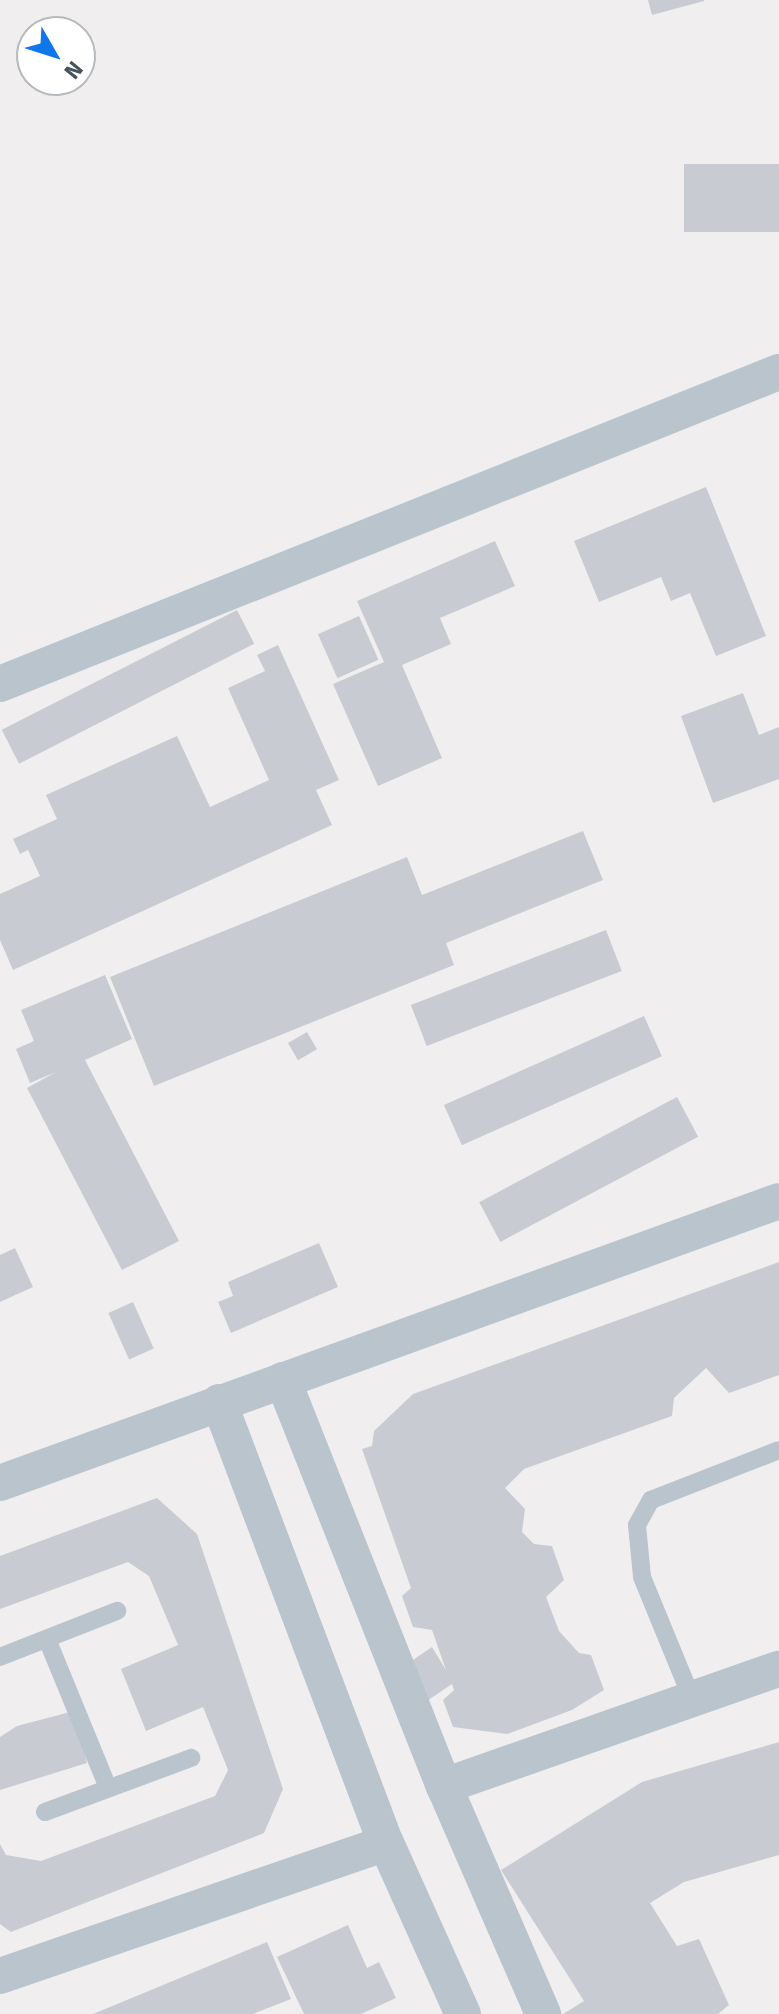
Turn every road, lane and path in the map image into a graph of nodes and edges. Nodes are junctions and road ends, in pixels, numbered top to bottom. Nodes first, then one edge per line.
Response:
1 (779, 372) edge
2 (0, 684) edge
3 (779, 1201) edge
4 (283, 1380) junction
5 (219, 1402) junction
6 (779, 1450) edge
7 (0, 1483) edge
8 (117, 1611) dead end
9 (47, 1639) junction
10 (0, 1657) edge
11 (779, 1669) edge
12 (692, 1699) junction
13 (191, 1758) dead end
14 (444, 1786) junction
15 (108, 1788) junction
16 (45, 1812) dead end
17 (386, 1843) junction
18 (0, 1976) edge
19 (463, 2014) edge
20 (543, 2014) edge

1 - 2 street
3 - 4 street
4 - 5 street
4 - 14 street
5 - 7 street
5 - 17 street
6 - 12 lane
8 - 9 lane
9 - 10 lane
9 - 15 lane
11 - 12 street
12 - 14 street
13 - 15 lane
14 - 20 street
15 - 16 lane
17 - 18 street
17 - 19 street

